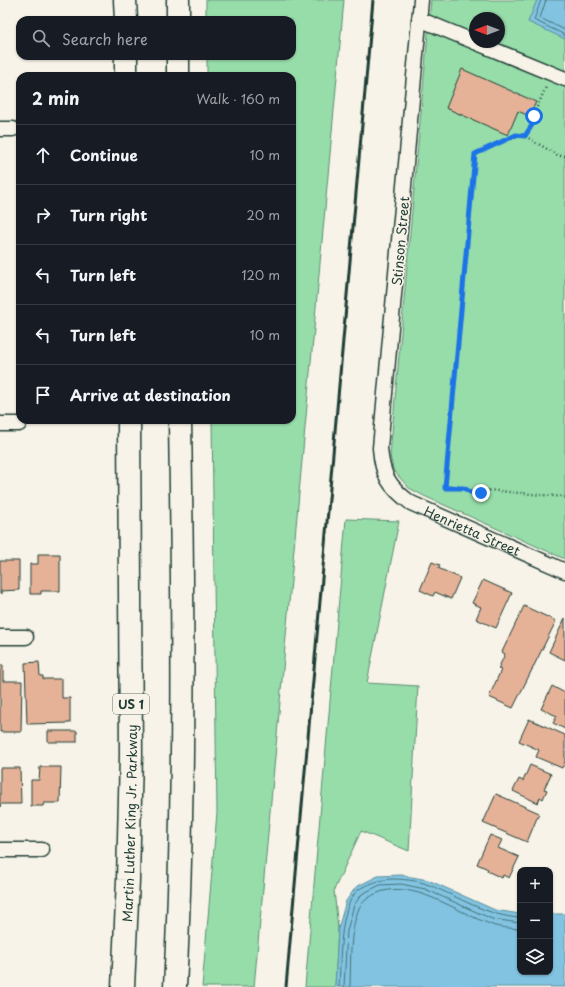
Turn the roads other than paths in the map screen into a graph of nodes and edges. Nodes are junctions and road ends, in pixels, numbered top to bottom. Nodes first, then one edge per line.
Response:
1 (125, 0) edge
2 (178, 0) edge
3 (421, 0) edge
4 (126, 16) edge
5 (178, 16) edge
6 (419, 19) junction
7 (469, 40) edge
8 (489, 48) edge
9 (126, 60) edge
10 (178, 60) edge
11 (126, 72) edge
12 (178, 72) edge
13 (565, 79) edge
14 (0, 424) edge
15 (19, 424) dead end
16 (129, 424) edge
17 (180, 424) edge
18 (388, 480) joint
19 (565, 571) edge
20 (0, 637) edge
21 (26, 637) dead end
22 (0, 850) edge
23 (42, 850) dead end
24 (123, 987) edge
25 (175, 987) edge

1 - 4 highway
2 - 5 highway
3 - 6 street, Stinson Street
6 - 7 street
6 - 18 street, Stinson Street
8 - 13 street
9 - 11 highway
10 - 12 highway
14 - 15 street
16 - 24 highway, Martin Luther King Jr. Parkway / US 1
17 - 25 highway
18 - 19 street, Henrietta Street
20 - 21 street
22 - 23 street

